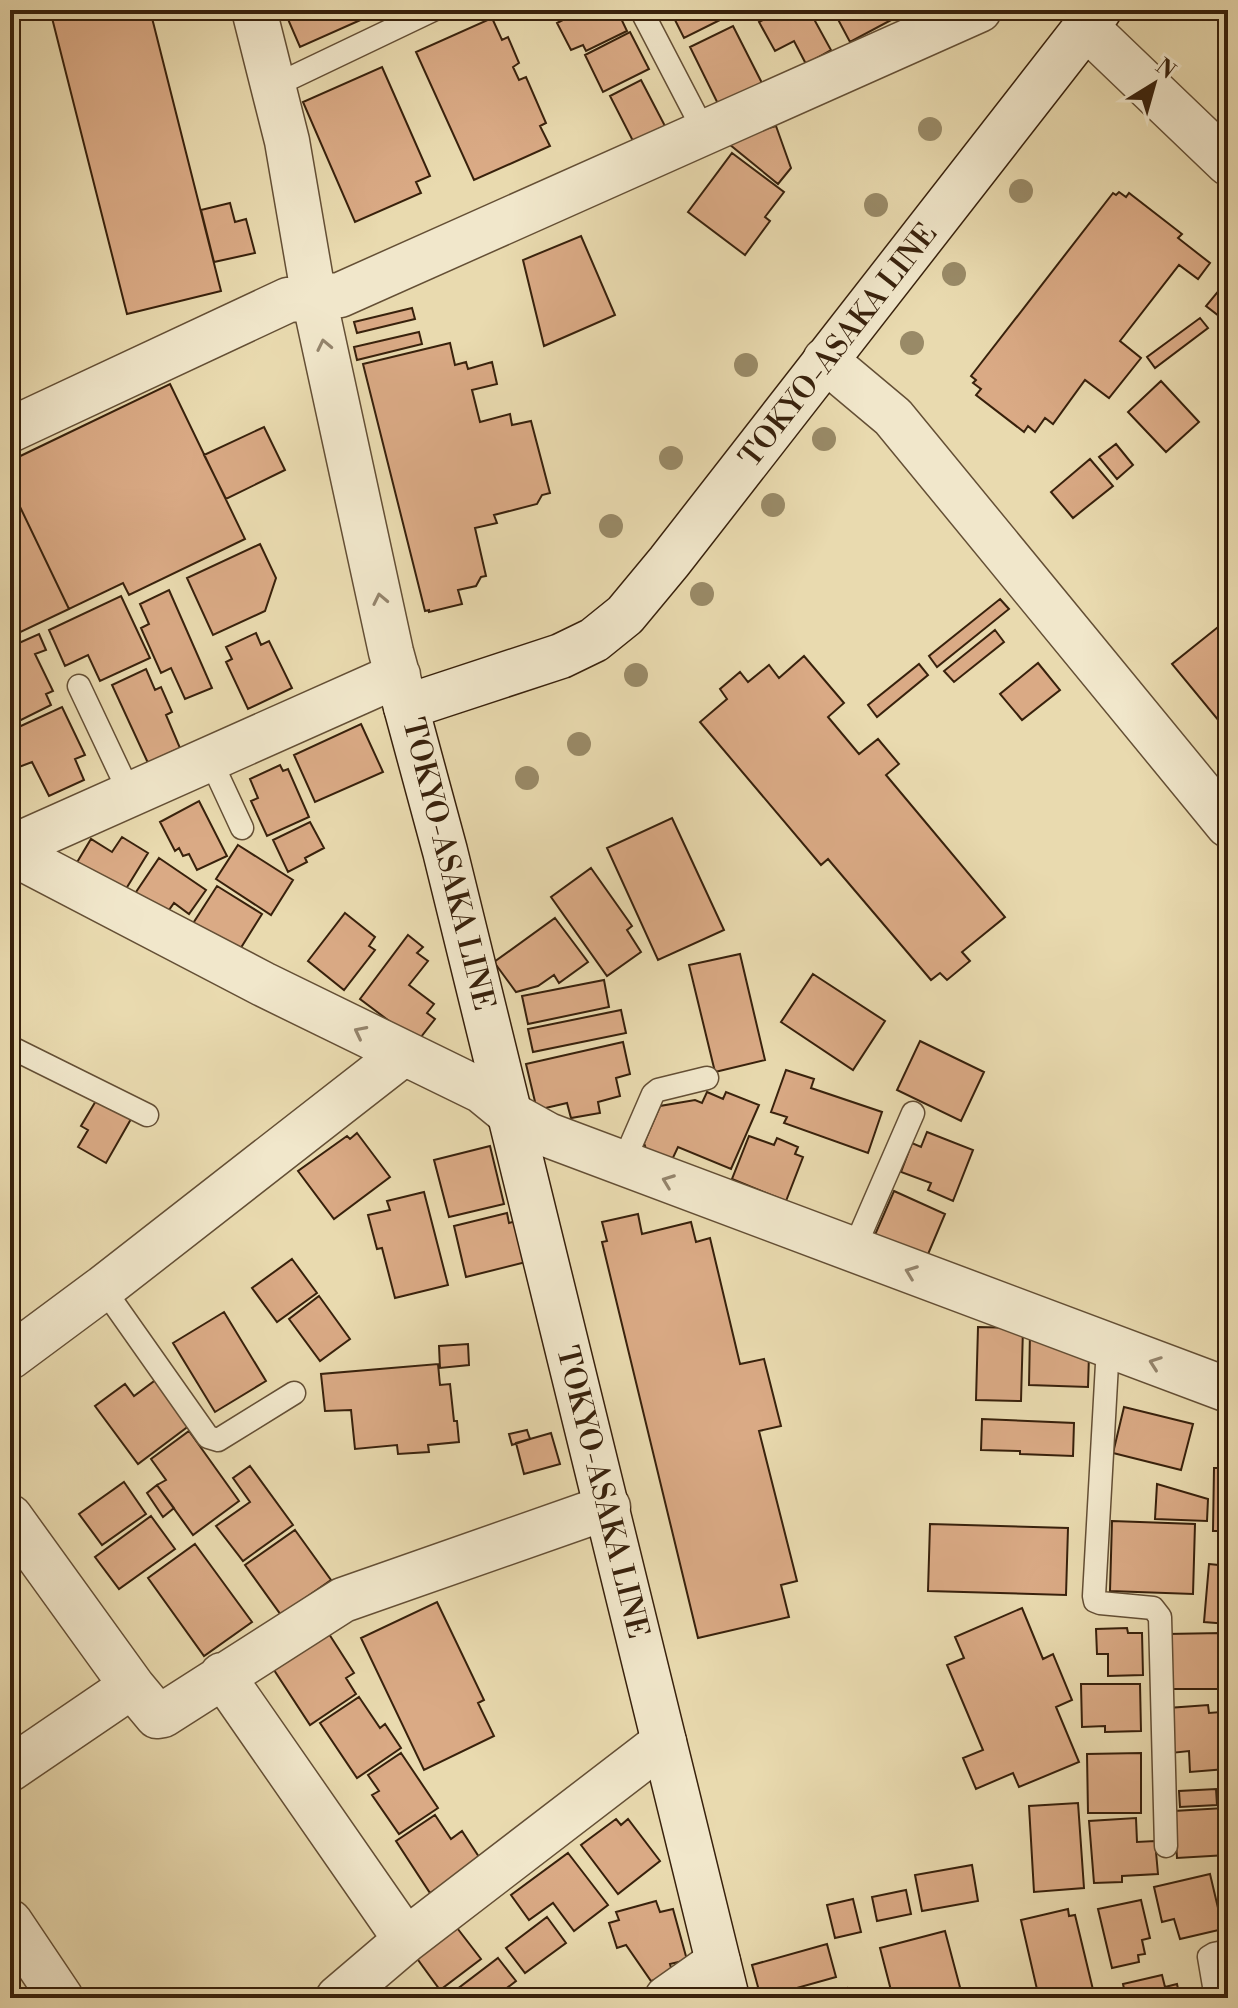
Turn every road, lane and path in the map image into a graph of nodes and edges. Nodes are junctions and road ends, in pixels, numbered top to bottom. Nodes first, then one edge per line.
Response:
1 (254, 10) edge
2 (433, 10) edge
3 (641, 10) edge
4 (979, 10) edge
5 (1093, 18) edge
6 (274, 86) junction
7 (705, 133) junction
8 (1228, 163) edge
9 (314, 298) junction
10 (825, 360) junction
11 (10, 430) edge
12 (79, 686) dead end
13 (402, 691) junction
14 (210, 759) junction
15 (130, 794) junction
16 (1228, 825) edge
17 (242, 828) dead end
18 (10, 850) edge
19 (10, 1047) edge
20 (403, 1054) junction
21 (707, 1078) dead end
22 (913, 1113) dead end
23 (510, 1114) junction
24 (147, 1115) dead end
25 (623, 1163) junction
26 (853, 1251) junction
27 (103, 1288) junction
28 (1108, 1346) junction
29 (10, 1357) edge
30 (1228, 1390) edge
31 (294, 1393) dead end
32 (608, 1507) junction
33 (10, 1517) edge
34 (222, 1675) junction
35 (132, 1686) junction
36 (664, 1742) junction
37 (10, 1769) edge
38 (1166, 1846) dead end
39 (10, 1922) edge
40 (406, 1940) junction
41 (1228, 1951) edge
42 (723, 1980) edge
43 (61, 1998) edge
44 (338, 1998) edge
45 (667, 1998) edge
46 (1216, 1998) edge

1 - 6 street
2 - 6 lane
3 - 7 lane
4 - 7 street
5 - 8 street
5 - 10 street, TOKYO-ASAKA LINE
6 - 9 street
7 - 9 street
9 - 11 street
13 -> 9 street
10 - 13 street, TOKYO-ASAKA LINE
10 - 16 street
12 - 15 lane
13 - 14 street
13 - 23 street, TOKYO-ASAKA LINE
14 - 15 street
14 - 17 lane
15 - 18 street
20 -> 18 street
19 - 24 lane
20 - 23 street
20 - 27 street
21 - 25 lane
22 - 26 lane
23 - 25 street
23 - 32 street, TOKYO-ASAKA LINE
26 -> 25 street
28 -> 26 street
27 - 29 street
27 - 31 lane
30 -> 28 street
28 - 38 lane
32 - 34 street
32 - 36 street, TOKYO-ASAKA LINE
33 - 35 street
34 - 35 street
34 - 40 street
35 - 37 street
36 - 40 street
36 - 42 street, TOKYO-ASAKA LINE
39 - 43 street
40 - 44 street
41 - 46 lane
42 - 45 street

